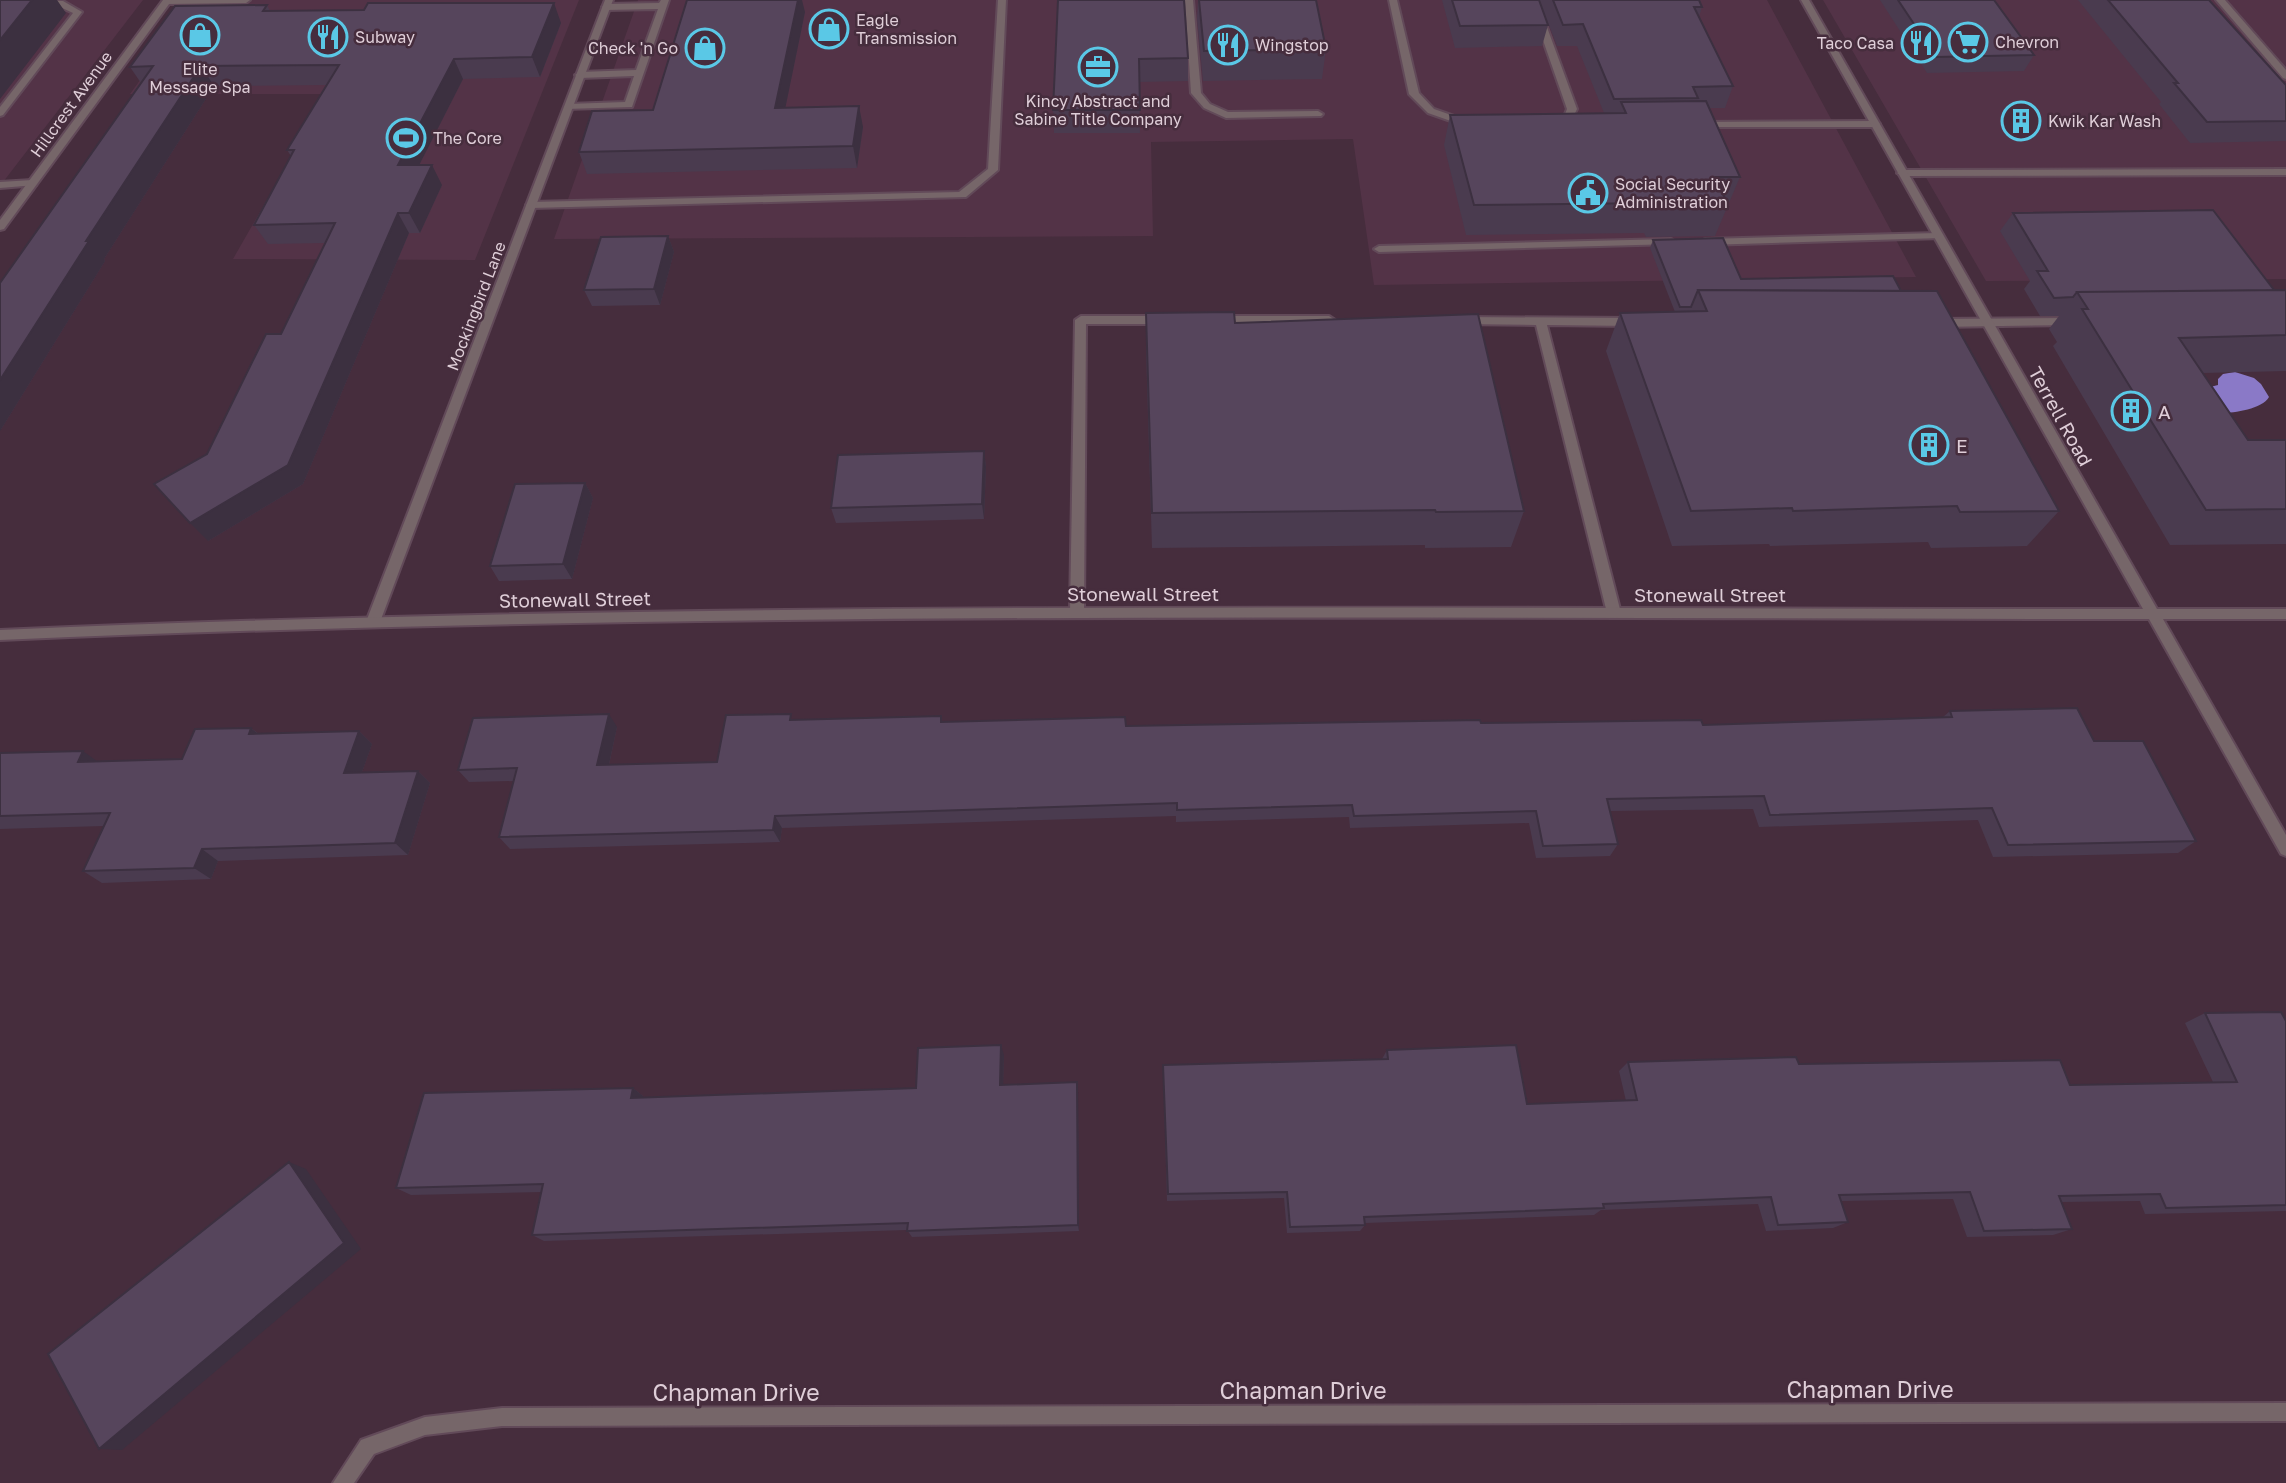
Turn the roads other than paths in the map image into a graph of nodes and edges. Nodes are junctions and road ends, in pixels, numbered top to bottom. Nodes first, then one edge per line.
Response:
1 (168, 0) edge
2 (246, 0) edge
3 (1002, 0) edge
4 (1189, 0) edge
5 (1393, 0) edge
6 (1533, 0) edge
7 (1805, 0) edge
8 (2220, 0) edge
9 (24, 2) edge
10 (608, 3) edge
11 (664, 3) edge
12 (640, 73) junction
13 (580, 75) junction
14 (2286, 76) edge
15 (568, 107) junction
16 (0, 113) edge
17 (1318, 114) dead end
18 (1875, 124) junction
19 (1686, 125) edge
20 (1565, 126) junction
21 (1578, 126) edge
22 (1482, 127) edge
23 (1553, 127) edge
24 (2286, 172) edge
25 (1902, 173) junction
26 (32, 183) junction
27 (0, 185) edge
28 (531, 205) junction
29 (0, 227) edge
30 (1938, 236) junction
31 (1379, 249) dead end
32 (1177, 320) edge
33 (1205, 320) edge
34 (1342, 320) edge
35 (1452, 320) edge
36 (1540, 321) junction
37 (1650, 322) edge
38 (2083, 322) edge
39 (1920, 323) edge
40 (1988, 323) junction
41 (1077, 612) junction
42 (1614, 613) junction
43 (2152, 614) junction
44 (2286, 614) edge
45 (373, 622) junction
46 (0, 635) edge
47 (2286, 849) edge
48 (2286, 1412) edge
49 (342, 1483) edge

1 - 2 street
1 - 26 street, Hillcrest Avenue
3 - 28 street
4 - 17 street
5 - 22 street
6 - 20 street
7 - 18 street, Terrell Road
8 - 14 street
9 - 16 street
10 - 11 street
10 - 13 street, Mockingbird Lane
11 - 12 street
12 - 13 street
12 - 15 street
13 - 15 street, Mockingbird Lane
15 - 28 street, Mockingbird Lane
18 - 19 street
18 - 25 street, Terrell Road
20 - 21 street
20 - 23 street
24 - 25 street
25 - 30 street, Terrell Road
26 - 27 street
26 - 29 street, Hillcrest Avenue
28 - 45 street, Mockingbird Lane
30 - 31 street
30 - 40 street, Terrell Road
32 - 41 street
33 - 34 street
35 - 36 street
36 - 37 street
36 - 42 street
38 - 40 street
39 - 40 street
40 - 43 street, Terrell Road
41 - 42 street, Stonewall Street
41 - 45 street, Stonewall Street
42 - 43 street, Stonewall Street
43 - 44 street, Stonewall Street
43 - 47 street, Terrell Road
45 - 46 street, Stonewall Street
48 - 49 street, Chapman Drive

